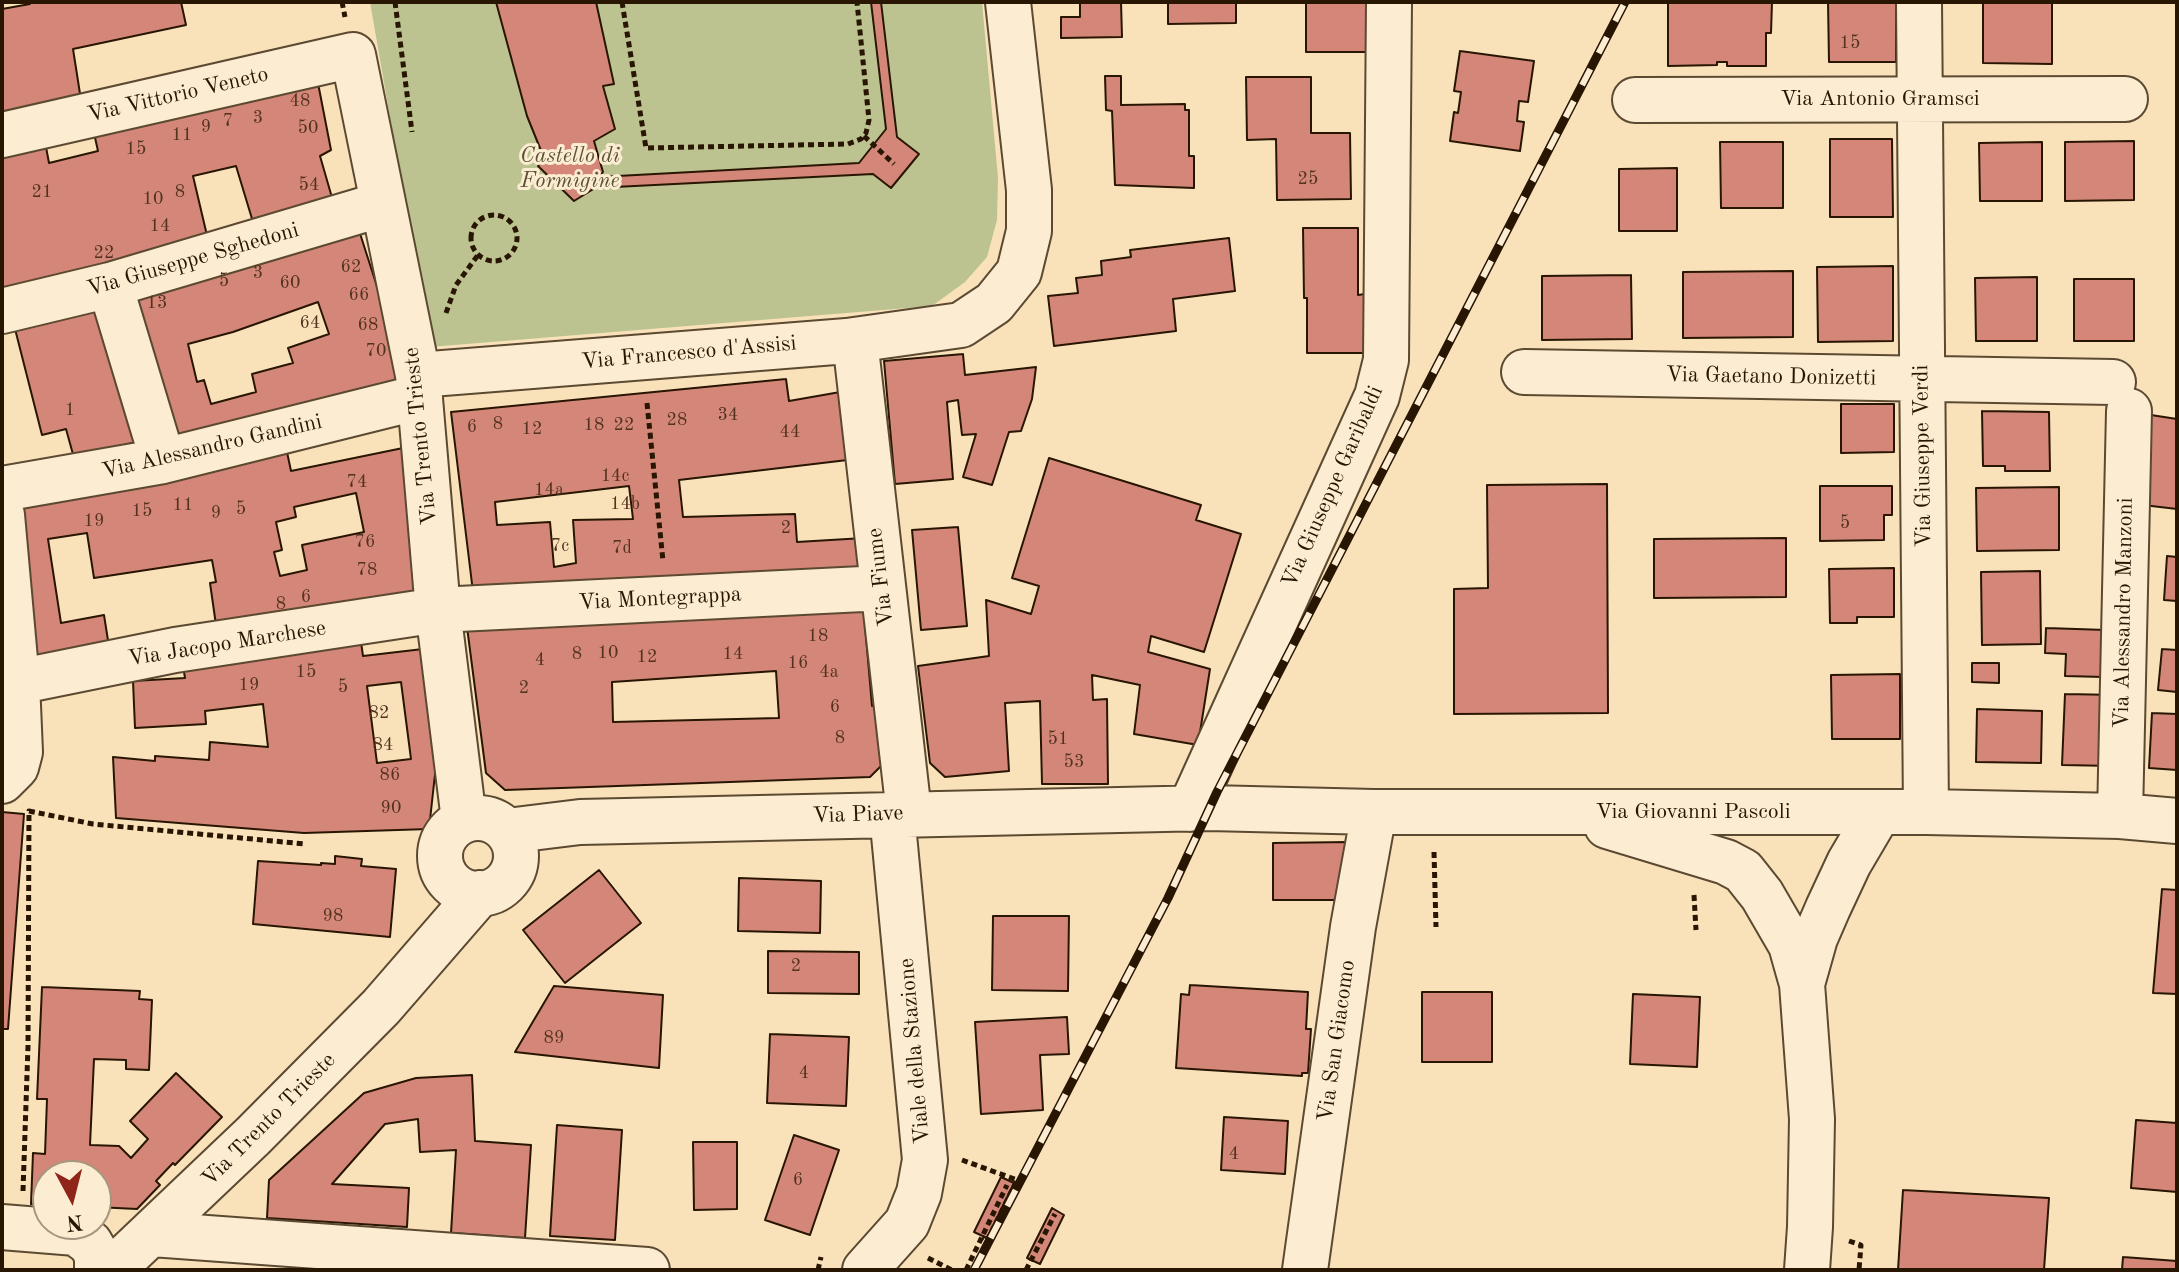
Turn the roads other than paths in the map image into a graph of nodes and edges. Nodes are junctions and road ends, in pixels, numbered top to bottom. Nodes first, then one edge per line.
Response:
1 (1008, 2) edge
2 (1389, 2) edge
3 (1919, 2) edge
4 (353, 55) joint
5 (1919, 99) junction
6 (2125, 99) dead end
7 (1635, 100) dead end
8 (2, 135) edge
9 (383, 204) junction
10 (110, 285) junction
11 (2, 311) edge
12 (855, 340) junction
13 (1524, 372) dead end
14 (1923, 380) junction
15 (419, 386) junction
16 (2121, 397) joint
17 (163, 461) junction
18 (2, 489) edge
19 (2, 515) edge
20 (883, 588) junction
21 (438, 610) junction
22 (17, 682) junction
23 (2, 781) edge
24 (1200, 808) junction
25 (1374, 812) junction
26 (1562, 812) junction
27 (1795, 812) junction
28 (1879, 812) junction
29 (1926, 812) junction
30 (901, 814) junction
31 (2120, 816) junction
32 (464, 820) junction
33 (2177, 821) edge
34 (507, 831) junction
35 (1743, 871) junction
36 (462, 883) junction
37 (1802, 984) junction
38 (12, 1214) edge
39 (152, 1234) junction
40 (97, 1270) edge
41 (112, 1270) edge
42 (647, 1270) edge
43 (865, 1270) edge
44 (1305, 1270) edge
45 (1807, 1270) edge

1 - 12 street, Via Francesco d'Assisi
2 - 24 street, Via Giuseppe Garibaldi
3 - 5 street, Via Giuseppe Verdi
4 - 8 street, Via Vittorio Veneto
4 - 9 street, Via Trento Trieste
5 - 6 street, Via Antonio Gramsci
5 - 7 street, Via Antonio Gramsci
5 - 14 street, Via Giuseppe Verdi
9 - 10 street, Via Giuseppe Sghedoni
9 - 15 street, Via Trento Trieste
10 - 11 street, Via Giuseppe Sghedoni
10 - 17 street
12 - 15 street, Via Francesco d'Assisi
12 - 20 street, Via Fiume
13 - 14 street, Via Gaetano Donizetti
14 - 16 street, Via Gaetano Donizetti
14 - 29 street, Via Giuseppe Verdi
15 - 17 street, Via Alessandro Gandini
15 - 21 street, Via Trento Trieste
16 - 31 street, Via Alessandro Manzoni
17 - 18 street, Via Alessandro Gandini
19 - 22 street
20 - 21 street, Via Montegrappa
20 - 30 street, Via Fiume
21 - 22 street, Via Jacopo Marchese
21 - 32 street, Via Trento Trieste
22 - 23 street
24 - 25 street, Via Giovanni Pascoli
24 - 30 street, Via Piave
25 - 26 street, Via Giovanni Pascoli
25 - 44 street, Via San Giacomo
26 - 27 street, Via Giovanni Pascoli
26 - 35 street
27 - 28 street, Via Giovanni Pascoli
27 - 35 street
28 - 29 street, Via Giovanni Pascoli
28 - 37 street
29 - 31 street, Via Giovanni Pascoli
30 - 34 street, Via Piave
30 - 43 street, Viale della Stazione
31 - 33 street, Via Giovanni Pascoli
32 - 34 street, Via Piave
32 - 36 street
34 - 36 street
35 - 37 street
36 - 39 street, Via Trento Trieste
37 - 45 street
38 - 40 street
39 - 41 street, Via Trento Trieste
39 - 42 street

